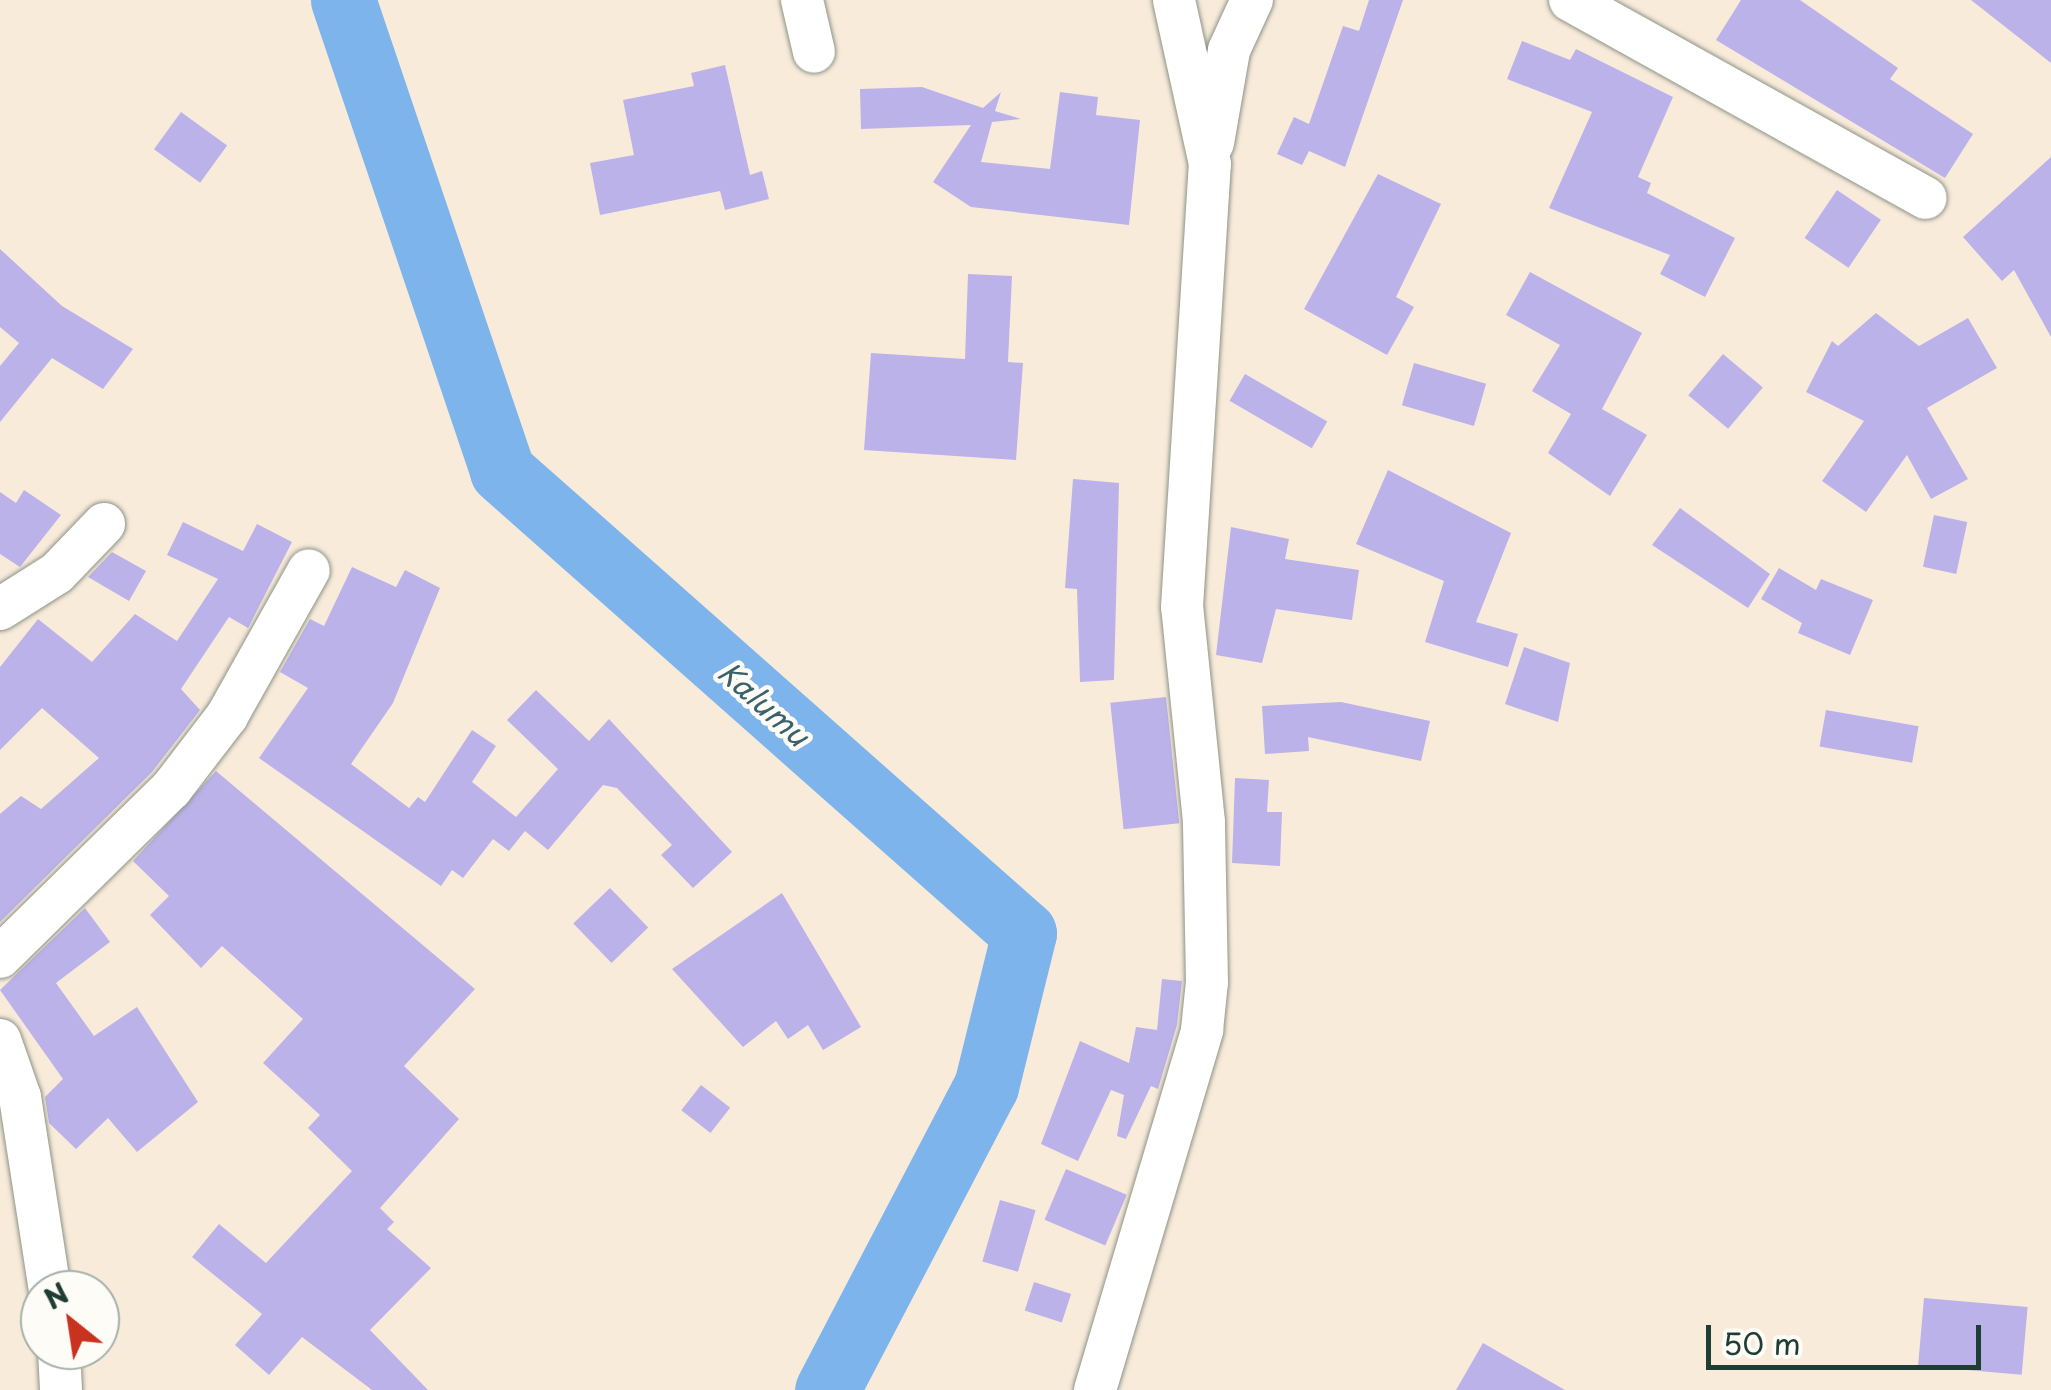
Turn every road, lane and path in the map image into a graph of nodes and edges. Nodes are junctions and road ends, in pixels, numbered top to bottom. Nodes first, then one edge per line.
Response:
1 (802, 0) edge
2 (1174, 0) edge
3 (1252, 0) edge
4 (1570, 0) edge
5 (814, 52) dead end
6 (1210, 164) junction
7 (1926, 198) dead end
8 (104, 524) dead end
9 (308, 570) dead end
10 (0, 608) edge
11 (0, 958) edge
12 (0, 1040) edge
13 (47, 1270) edge
14 (1096, 1390) edge

1 - 5 street
2 - 6 street
3 - 6 street
4 - 7 street
6 - 14 street
8 - 10 street
9 - 11 street
12 - 13 street

